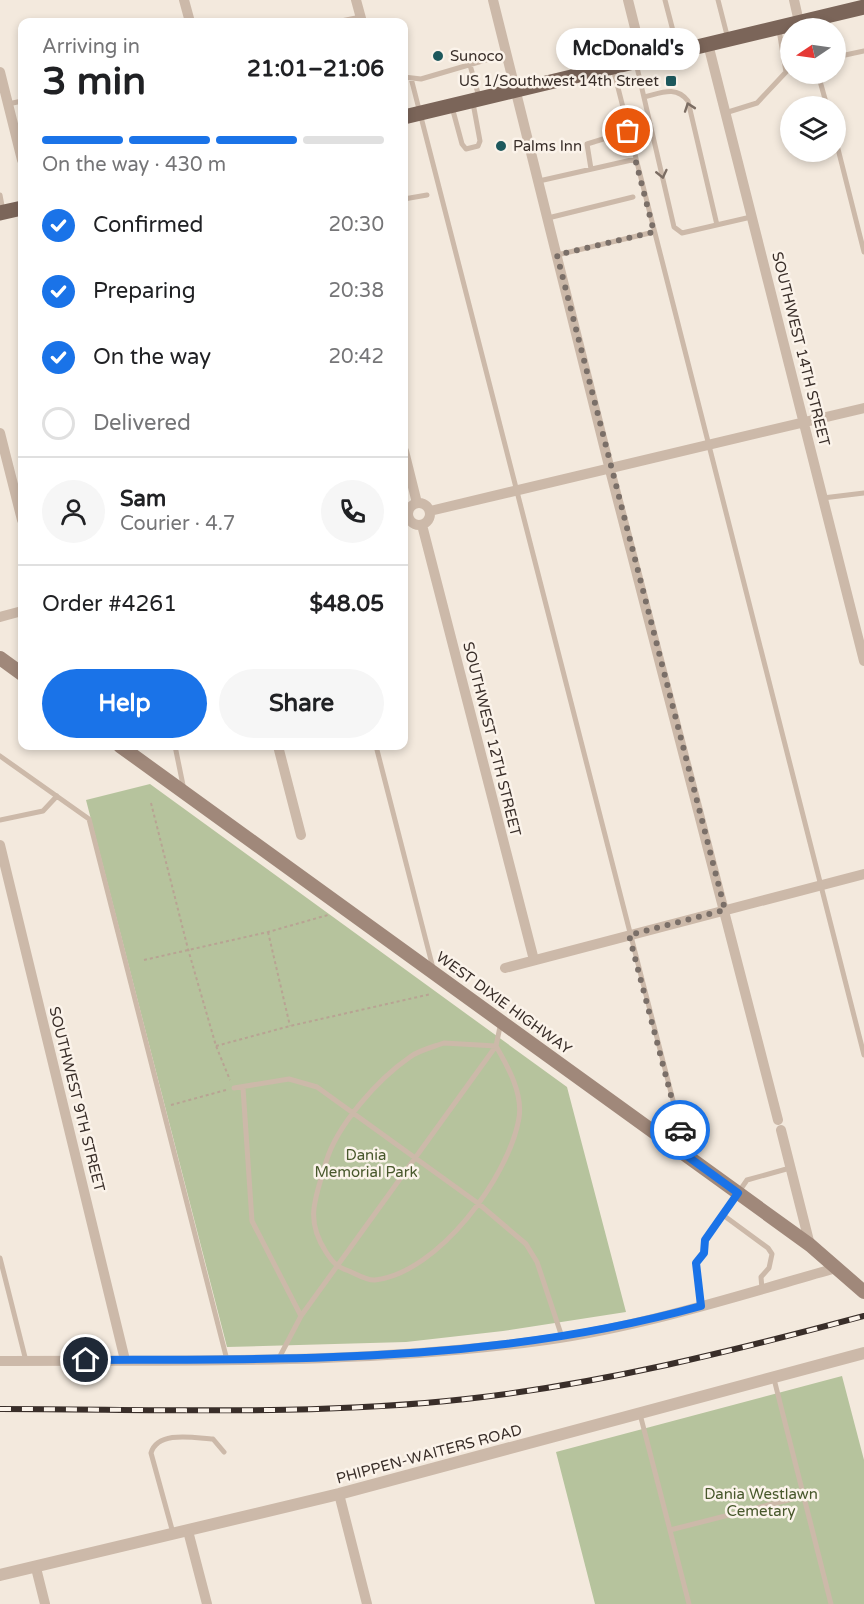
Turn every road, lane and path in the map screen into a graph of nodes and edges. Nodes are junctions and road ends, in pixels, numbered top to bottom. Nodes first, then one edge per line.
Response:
1 (184, 0) edge
2 (356, 0) edge
3 (493, 0) edge
4 (628, 0) edge
5 (665, 0) edge
6 (718, 0) edge
7 (794, 0) edge
8 (864, 7) edge
9 (189, 18) edge
10 (360, 18) edge
11 (799, 18) edge
12 (826, 18) edge
13 (778, 27) joint
14 (728, 39) junction
15 (708, 44) junction
16 (678, 51) junction
17 (864, 51) edge
18 (507, 54) junction
19 (846, 55) edge
20 (639, 61) junction
21 (470, 65) junction
22 (613, 67) junction
23 (0, 72) edge
24 (408, 78) edge
25 (411, 78) junction
26 (516, 89) junction
27 (644, 97) junction
28 (476, 99) junction
29 (18, 102) edge
30 (8, 104) junction
31 (452, 105) junction
32 (419, 113) junction
33 (725, 113) junction
34 (408, 116) edge
35 (628, 131) junction
36 (18, 143) edge
37 (636, 159) junction
38 (841, 162) edge
39 (591, 169) junction
40 (539, 181) junction
41 (0, 195) edge
42 (427, 195) dead end
43 (633, 197) dead end
44 (408, 198) edge
45 (18, 209) edge
46 (2, 213) edge
47 (752, 217) junction
48 (548, 218) junction
49 (717, 225) junction
50 (654, 232) junction
51 (864, 252) edge
52 (557, 255) junction
53 (864, 408) edge
54 (805, 422) junction
55 (0, 433) edge
56 (708, 446) junction
57 (408, 467) edge
58 (610, 470) junction
59 (516, 493) junction
60 (864, 493) edge
61 (824, 498) junction
62 (417, 503) junction
63 (18, 504) edge
64 (430, 511) junction
65 (408, 512) edge
66 (408, 519) edge
67 (422, 525) junction
68 (18, 612) edge
69 (0, 617) edge
70 (0, 658) edge
71 (864, 661) edge
72 (18, 671) edge
73 (126, 750) edge
74 (176, 750) edge
75 (279, 750) edge
76 (377, 750) edge
77 (0, 756) edge
78 (184, 791) junction
79 (57, 796) junction
80 (151, 803) dead end
81 (0, 820) edge
82 (301, 835) dead end
83 (0, 845) edge
84 (864, 874) edge
85 (819, 885) junction
86 (725, 910) junction
87 (328, 915) dead end
88 (268, 932) junction
89 (629, 935) junction
90 (188, 950) junction
91 (144, 960) dead end
92 (534, 960) junction
93 (505, 968) dead end
94 (434, 973) junction
95 (431, 994) dead end
96 (501, 1021) junction
97 (290, 1026) junction
98 (216, 1046) junction
99 (496, 1046) junction
100 (864, 1055) edge
101 (234, 1088) junction
102 (243, 1088) junction
103 (170, 1105) dead end
104 (352, 1111) junction
105 (687, 1156) junction
106 (416, 1159) junction
107 (790, 1168) junction
108 (738, 1193) junction
109 (478, 1204) junction
110 (723, 1215) junction
111 (810, 1245) junction
112 (0, 1258) edge
113 (336, 1266) junction
114 (836, 1268) junction
115 (762, 1289) junction
116 (864, 1292) edge
117 (701, 1306) junction
118 (301, 1316) junction
119 (562, 1337) junction
120 (864, 1353) edge
121 (125, 1360) junction
122 (227, 1360) junction
123 (279, 1360) junction
124 (0, 1361) edge
125 (26, 1361) junction
126 (774, 1377) junction
127 (640, 1413) junction
128 (224, 1452) dead end
129 (339, 1494) junction
130 (804, 1496) junction
131 (670, 1530) junction
132 (188, 1531) junction
133 (173, 1535) junction
134 (36, 1568) junction
135 (0, 1575) edge
136 (45, 1604) edge
137 (207, 1604) edge
138 (367, 1604) edge
139 (688, 1604) edge
140 (831, 1604) edge

1 - 9 street
2 - 10 street
3 - 18 street
4 - 20 street
5 - 16 lane
6 - 14 lane
7 - 11 street
8 - 12 main road
13 - 14 main road
13 - 33 lane
14 - 15 main road
15 - 16 main road
15 - 33 street, SOUTHWEST 14TH STREET
16 - 20 main road
17 - 19 lane
18 - 21 lane
18 - 26 street
20 - 22 main road
20 - 27 lane
21 - 25 lane
21 - 28 lane
22 - 26 main road
22 - 35 lane
23 - 30 street
24 - 25 lane
25 - 32 lane
26 - 28 main road
26 - 40 street
49 -> 27 lane
27 -> 49 lane
28 - 31 main road
28 - 31 lane
29 - 30 lane
30 - 36 street
31 - 32 main road
32 - 34 main road
32 - 59 lane
33 - 47 street, SOUTHWEST 14TH STREET
35 - 37 lane
35 - 39 lane
37 - 39 lane
37 - 50 lane
38 - 51 lane
39 - 40 lane
40 - 48 street
41 - 46 lane
42 - 44 lane
43 - 48 lane
45 - 46 main road
47 - 49 lane
47 - 54 street, SOUTHWEST 14TH STREET
48 - 52 street
50 - 52 lane
50 - 56 lane
52 - 58 street
53 - 54 street
54 - 56 street
54 - 61 street, SOUTHWEST 14TH STREET
55 - 63 street
56 - 58 street
56 - 85 lane
57 - 62 street
58 - 59 street
58 - 86 street
59 - 64 street
59 - 89 lane
60 - 61 lane
61 - 71 street, SOUTHWEST 14TH STREET
62 - 64 street
62 - 65 street
64 - 67 street
66 - 67 street
67 - 92 street, SOUTHWEST 12TH STREET
68 - 69 street
70 - 72 main road
73 - 78 main road, WEST DIXIE HIGHWAY
74 - 78 lane
75 - 82 street
76 - 94 lane
77 - 79 lane
78 - 94 main road, WEST DIXIE HIGHWAY
79 - 81 lane
79 - 122 lane
80 - 90 path
83 - 121 street, SOUTHWEST 9TH STREET
84 - 85 street
85 - 86 street
85 - 100 lane
86 - 89 street
86 - 107 street
87 - 88 path
88 - 90 path
88 - 97 path
89 - 92 street
89 - 105 lane
90 - 91 path
90 - 98 path
92 - 93 street
94 - 96 main road, WEST DIXIE HIGHWAY
95 - 97 path
96 - 99 lane
96 - 105 main road, WEST DIXIE HIGHWAY
97 - 98 path
98 - 101 path
99 - 104 lane
99 - 106 lane
99 - 109 lane
101 - 102 lane
101 - 103 path
102 - 104 lane
102 - 118 lane
104 - 106 lane
104 - 113 lane
105 - 108 main road, WEST DIXIE HIGHWAY
106 - 109 lane
106 - 113 lane
107 - 108 lane
107 - 111 street
108 - 110 lane
108 - 111 main road, WEST DIXIE HIGHWAY
109 - 113 lane
109 - 119 lane
110 - 115 lane
110 - 117 lane
111 - 114 main road, WEST DIXIE HIGHWAY
112 - 125 lane
113 - 118 lane
114 - 115 street
114 - 116 main road, WEST DIXIE HIGHWAY
115 - 117 street
117 - 119 street
118 - 123 lane
119 - 123 street
120 - 126 street, PHIPPEN-WAITERS ROAD
121 - 122 street
121 - 125 street
122 - 123 street
124 - 125 street
126 - 127 street, PHIPPEN-WAITERS ROAD
126 - 130 lane
127 - 129 street, PHIPPEN-WAITERS ROAD
127 - 131 lane
128 - 133 lane
129 - 132 street, PHIPPEN-WAITERS ROAD
129 - 138 street
130 - 131 lane
130 - 140 lane
131 - 139 lane
132 - 133 street, PHIPPEN-WAITERS ROAD
132 - 137 street
133 - 134 street, PHIPPEN-WAITERS ROAD
134 - 135 street, PHIPPEN-WAITERS ROAD
134 - 136 street

